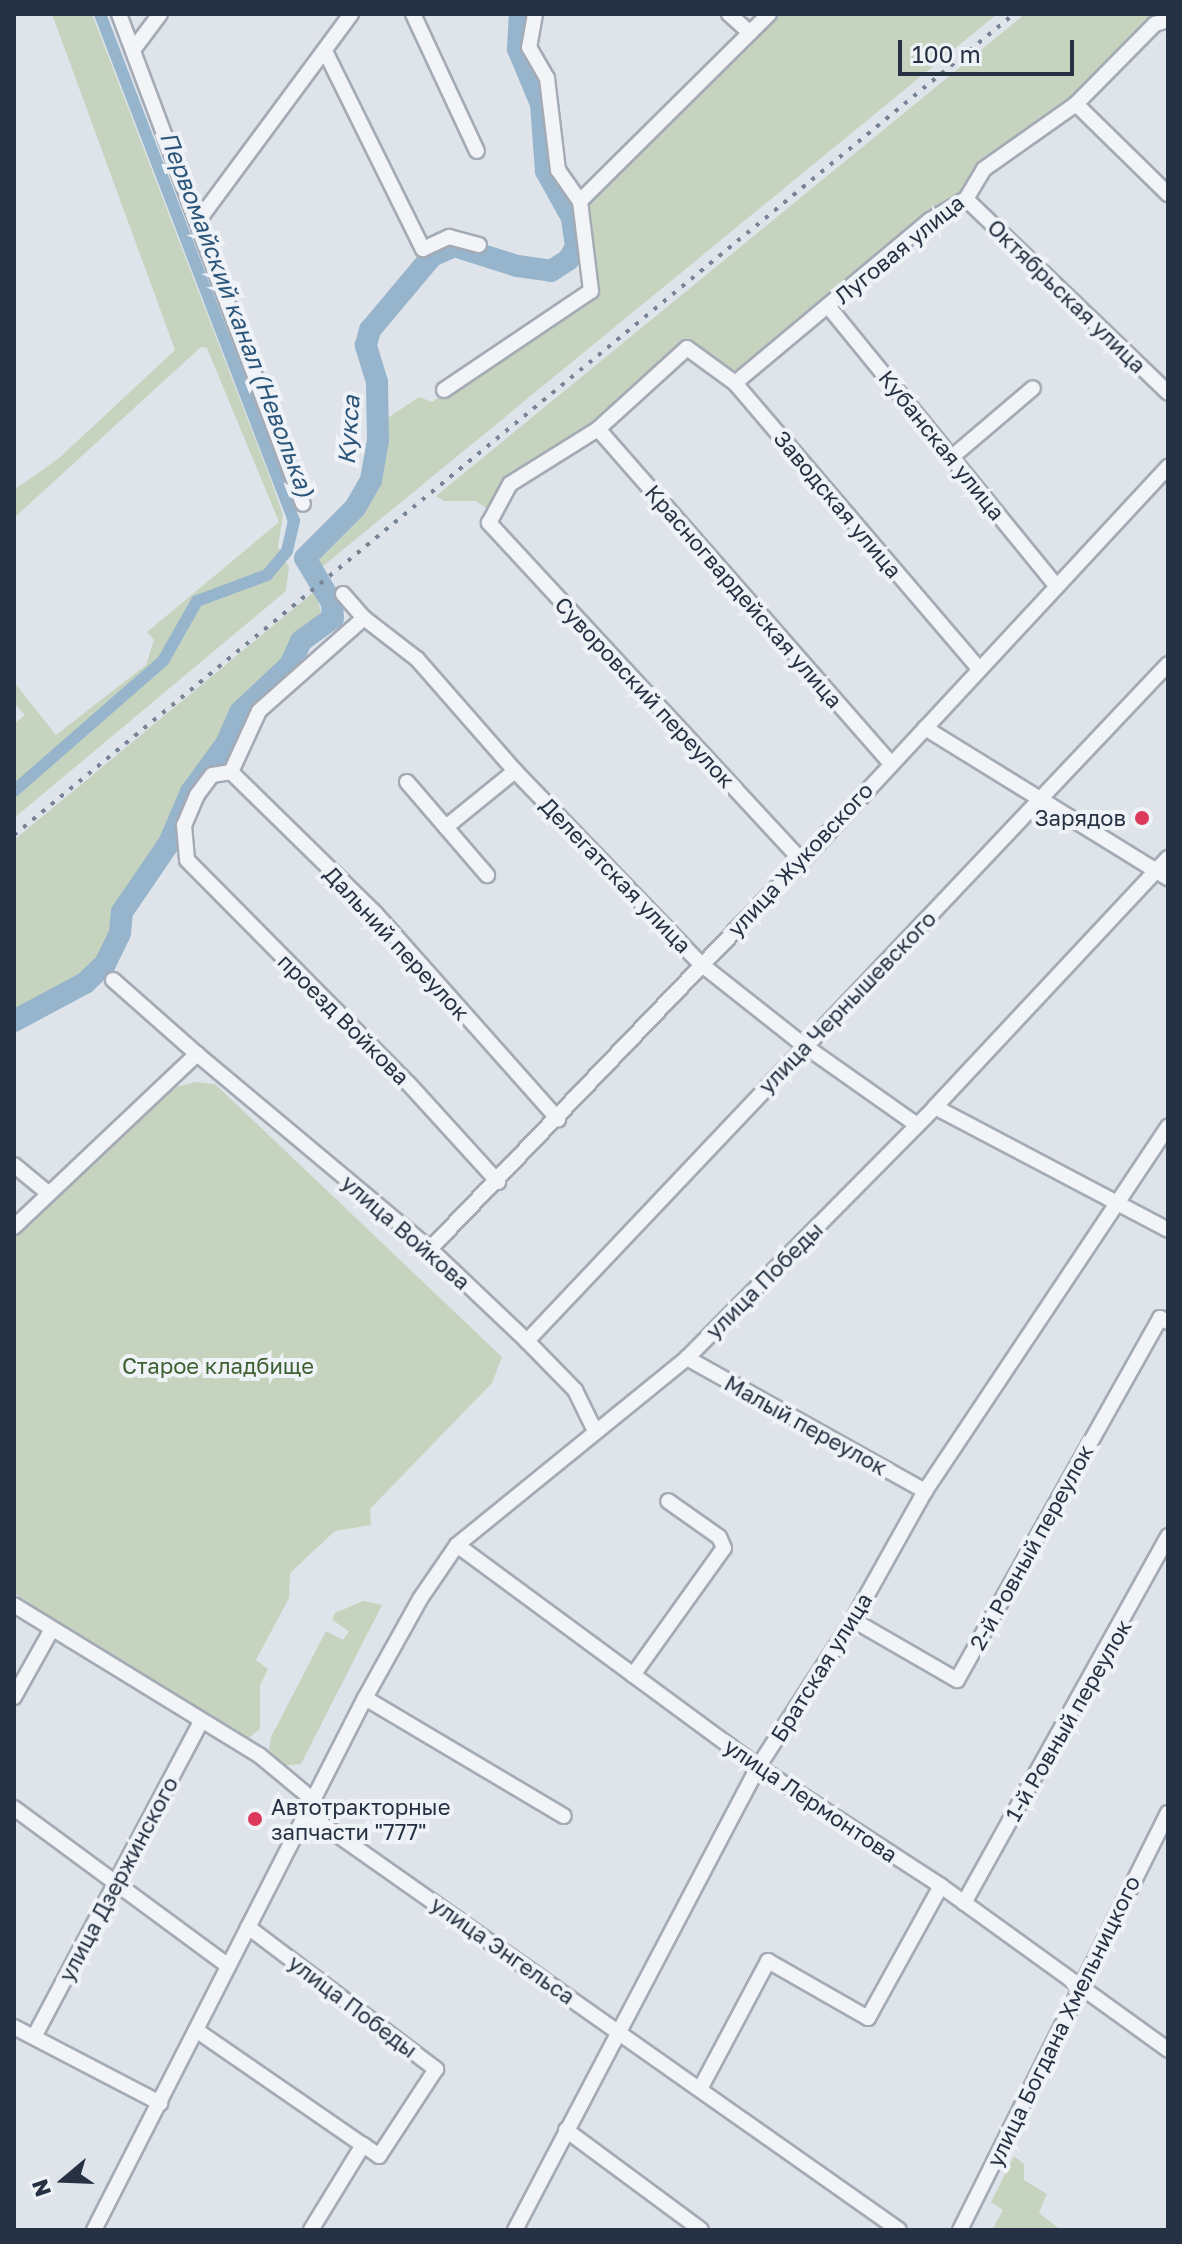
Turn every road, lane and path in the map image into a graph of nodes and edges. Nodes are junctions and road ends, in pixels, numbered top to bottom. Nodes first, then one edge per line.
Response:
1 (119, 14) edge
2 (160, 14) edge
3 (351, 14) edge
4 (413, 14) edge
5 (535, 14) edge
6 (729, 14) edge
7 (769, 14) edge
8 (1168, 20) edge
9 (750, 33) junction
10 (133, 50) junction
11 (325, 51) junction
12 (1076, 104) junction
13 (477, 151) dead end
14 (1168, 194) edge
15 (966, 199) junction
16 (580, 201) junction
17 (198, 221) junction
18 (479, 245) dead end
19 (828, 306) junction
20 (735, 383) junction
21 (1033, 388) dead end
22 (444, 390) dead end
23 (1168, 393) edge
24 (598, 429) junction
25 (952, 457) junction
26 (1168, 467) edge
27 (303, 504) dead end
28 (1055, 584) junction
29 (343, 594) dead end
30 (364, 618) junction
31 (1168, 664) edge
32 (979, 669) junction
33 (925, 728) junction
34 (891, 764) junction
35 (515, 771) junction
36 (231, 772) junction
37 (407, 782) dead end
38 (1041, 799) junction
39 (446, 827) junction
40 (802, 861) junction
41 (1164, 869) edge
42 (487, 875) dead end
43 (701, 964) junction
44 (113, 980) dead end
45 (805, 1046) junction
46 (197, 1054) junction
47 (935, 1107) junction
48 (558, 1119) junction
49 (917, 1125) junction
50 (1168, 1127) edge
51 (14, 1165) edge
52 (498, 1182) junction
53 (49, 1194) junction
54 (1117, 1205) junction
55 (14, 1227) edge
56 (1168, 1230) edge
57 (430, 1249) junction
58 (1168, 1322) edge
59 (527, 1341) junction
60 (687, 1358) junction
61 (594, 1429) junction
62 (925, 1491) junction
63 (668, 1501) dead end
64 (1168, 1536) edge
65 (457, 1545) junction
66 (14, 1605) edge
67 (853, 1620) junction
68 (52, 1629) junction
69 (633, 1675) junction
70 (14, 1697) edge
71 (365, 1698) junction
72 (201, 1722) junction
73 (758, 1767) junction
74 (308, 1805) junction
75 (14, 1808) edge
76 (1168, 1813) edge
77 (564, 1816) dead end
78 (116, 1883) junction
79 (941, 1886) junction
80 (964, 1903) junction
81 (248, 1927) junction
82 (228, 1966) junction
83 (1077, 1987) junction
84 (14, 2027) edge
85 (196, 2030) junction
86 (617, 2030) junction
87 (34, 2037) junction
88 (1168, 2050) edge
89 (700, 2089) junction
90 (160, 2103) junction
91 (566, 2130) junction
92 (363, 2145) junction
93 (685, 2223) edge
94 (94, 2230) edge
95 (311, 2230) edge
96 (515, 2230) edge
97 (701, 2230) edge
98 (899, 2230) edge
99 (960, 2230) edge

1 - 10 street
2 - 10 street
3 - 11 street
4 - 13 street
5 - 16 street
6 - 9 street
7 - 9 street
8 - 12 street, Луговая улица
9 - 16 street
10 - 17 street
11 - 17 street
11 - 18 street
12 - 14 street
12 - 15 street, Луговая улица
15 - 19 street, Луговая улица
15 - 23 street, Октябрьская улица
16 - 22 street
17 - 27 street
19 - 20 street, Луговая улица
19 - 25 street, Кубанская улица
20 - 24 street, Заводская улица
20 - 32 street, Заводская улица
21 - 25 street
24 - 34 street, Красногвардейская улица
24 - 40 street, Суворовский переулок
25 - 28 street, Кубанская улица
26 - 28 street, улица Жуковского
28 - 32 street, улица Жуковского
29 - 30 street, Делегатская улица
30 - 35 street, Делегатская улица
30 - 36 street
31 - 38 street, улица Чернышевского
32 - 33 street, улица Жуковского
33 - 34 street, улица Жуковского
33 - 38 street
34 - 40 street, улица Жуковского
35 - 39 street
35 - 43 street, Делегатская улица
36 - 48 street, Дальний переулок
36 - 52 street, проезд Войкова
37 - 39 street
38 - 41 street
38 - 45 street, улица Чернышевского
39 - 42 street
40 - 43 street, улица Жуковского
41 - 47 street, улица Победы
43 - 45 street, Делегатская улица
43 - 48 street, улица Жуковского
44 - 46 street, улица Войкова
45 - 49 street, Делегатская улица
45 - 59 street, улица Чернышевского
46 - 53 street
46 - 57 street, улица Войкова
47 - 49 street, улица Победы
47 - 54 street
48 - 52 street, улица Жуковского
49 - 60 street, улица Победы
50 - 54 street, Братская улица
51 - 53 street
52 - 57 street, улица Жуковского
53 - 55 street
54 - 56 street
54 - 62 street, Братская улица
57 - 59 street, улица Войкова
58 - 67 street, 2-й Ровный переулок
59 - 61 street, улица Войкова
60 - 61 street, улица Победы
60 - 62 street, Малый переулок
61 - 65 street, улица Победы
62 - 67 street, Братская улица
63 - 69 street
64 - 80 street, 1-й Ровный переулок
65 - 69 street, улица Лермонтова
65 - 71 street, улица Победы
66 - 68 street, улица Энгельса
67 - 73 street, Братская улица
68 - 70 street
68 - 72 street, улица Энгельса
69 - 73 street, улица Лермонтова
71 - 74 street, улица Победы
71 - 77 street
72 - 74 street, улица Энгельса
72 - 78 street, улица Дзержинского
73 - 79 street, улица Лермонтова
73 - 86 street, Братская улица
74 - 81 street, улица Победы
74 - 86 street, улица Энгельса
75 - 78 street
76 - 83 street, улица Богдана Хмельницкого
78 - 82 street
78 - 87 street, улица Дзержинского
79 - 80 street, улица Лермонтова
79 - 89 street
80 - 83 street, улица Лермонтова
81 - 82 street, улица Победы
81 - 92 street, улица Победы
82 - 85 street, улица Победы
83 - 88 street, улица Лермонтова
83 - 99 street, улица Богдана Хмельницкого
84 - 87 street
85 - 90 street, улица Победы
85 - 92 street
86 - 89 street, улица Энгельса
86 - 91 street, Братская улица
87 - 90 street
89 - 98 street, улица Энгельса
90 - 94 street, улица Победы
91 - 93 street
91 - 96 street, Братская улица
92 - 95 street
93 - 97 street

